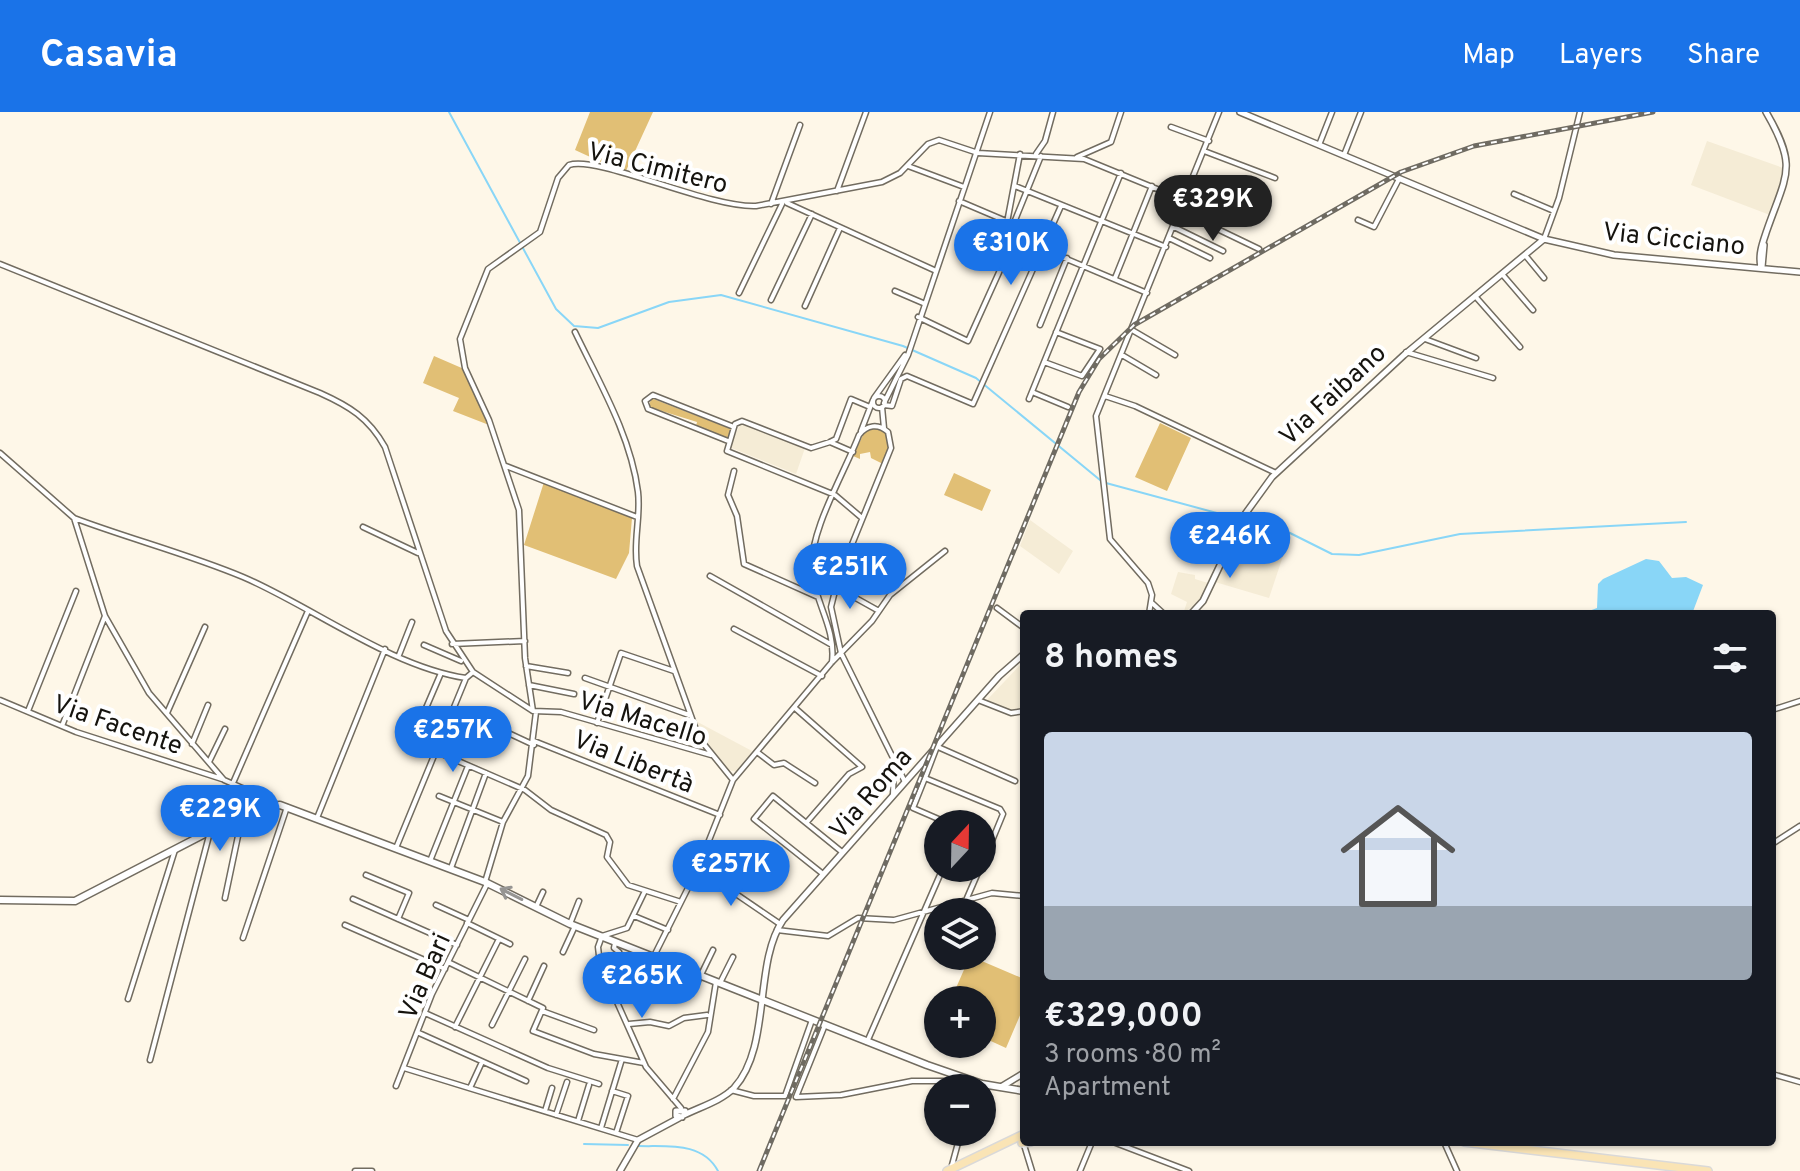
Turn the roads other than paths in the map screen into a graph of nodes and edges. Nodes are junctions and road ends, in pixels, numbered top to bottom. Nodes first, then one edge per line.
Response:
1 (866, 112) edge
2 (990, 112) edge
3 (1053, 112) edge
4 (1121, 112) edge
5 (1219, 112) edge
6 (1240, 112) edge
7 (1332, 112) edge
8 (1361, 112) edge
9 (1580, 112) edge
10 (1766, 112) edge
11 (800, 125) dead end
12 (1171, 127) dead end
13 (1209, 141) junction
14 (1319, 145) junction
15 (1204, 151) junction
16 (976, 152) junction
17 (1020, 154) junction
18 (1344, 155) junction
19 (1038, 156) junction
20 (1076, 158) junction
21 (908, 166) junction
22 (1121, 173) junction
23 (1275, 178) dead end
24 (1399, 179) junction
25 (1015, 186) junction
26 (1152, 186) junction
27 (964, 187) junction
28 (837, 191) junction
29 (1026, 191) junction
30 (1514, 194) dead end
31 (1184, 200) junction
32 (959, 201) junction
33 (784, 202) junction
34 (771, 204) junction
35 (1061, 206) junction
36 (1180, 211) junction
37 (1554, 211) junction
38 (812, 214) junction
39 (1358, 220) dead end
40 (1006, 221) junction
41 (1101, 222) junction
42 (840, 227) junction
43 (1174, 227) junction
44 (1133, 234) junction
45 (1010, 235) junction
46 (1169, 238) junction
47 (1544, 239) junction
48 (528, 243) joint
49 (1166, 247) junction
50 (1044, 248) junction
51 (1259, 249) dead end
52 (1223, 251) dead end
53 (1525, 255) junction
54 (1762, 255) junction
55 (1067, 258) junction
56 (1210, 258) dead end
57 (0, 264) edge
58 (1084, 265) junction
59 (1754, 266) junction
60 (1761, 267) junction
61 (934, 270) junction
62 (1779, 271) junction
63 (1800, 272) edge
64 (1502, 274) junction
65 (1115, 278) junction
66 (1544, 278) dead end
67 (895, 291) dead end
68 (739, 293) dead end
69 (1147, 293) junction
70 (1475, 296) junction
71 (771, 300) dead end
72 (923, 303) junction
73 (805, 306) dead end
74 (1533, 310) dead end
75 (918, 317) junction
76 (1040, 325) dead end
77 (1133, 328) junction
78 (575, 332) dead end
79 (1056, 332) junction
80 (1422, 339) junction
81 (1520, 347) dead end
82 (1406, 352) junction
83 (907, 355) junction
84 (1122, 355) junction
85 (1175, 355) dead end
86 (1476, 358) dead end
87 (1044, 362) junction
88 (1156, 375) dead end
89 (1493, 378) dead end
90 (1032, 392) junction
91 (1105, 396) junction
92 (874, 399) junction
93 (1029, 399) dead end
94 (883, 405) junction
95 (870, 407) junction
96 (1068, 407) dead end
97 (734, 427) junction
98 (884, 428) junction
99 (859, 435) junction
100 (728, 442) junction
101 (830, 442) junction
102 (853, 452) junction
103 (0, 453) edge
104 (506, 466) junction
105 (734, 471) dead end
106 (1276, 473) junction
107 (835, 495) junction
108 (637, 517) junction
109 (74, 518) junction
110 (862, 518) junction
111 (363, 527) dead end
112 (417, 551) junction
113 (945, 551) dead end
114 (710, 576) dead end
115 (836, 587) junction
116 (76, 591) dead end
117 (818, 597) junction
118 (1152, 603) junction
119 (997, 608) dead end
120 (1150, 610) edge
121 (1160, 610) edge
122 (1195, 610) edge
123 (308, 611) junction
124 (879, 611) junction
125 (105, 616) junction
126 (412, 622) dead end
127 (1020, 625) edge
128 (205, 627) dead end
129 (734, 629) dead end
130 (525, 641) junction
131 (452, 644) junction
132 (424, 645) dead end
133 (832, 645) junction
134 (385, 649) junction
135 (841, 653) junction
136 (399, 655) junction
137 (1020, 658) edge
138 (463, 662) junction
139 (832, 662) junction
140 (526, 666) junction
141 (674, 671) junction
142 (441, 672) junction
143 (473, 672) junction
144 (568, 673) dead end
145 (822, 676) junction
146 (466, 678) junction
147 (585, 678) dead end
148 (529, 685) junction
149 (610, 687) junction
150 (574, 694) dead end
151 (0, 700) edge
152 (978, 700) junction
153 (1800, 701) edge
154 (208, 705) dead end
155 (795, 708) junction
156 (1776, 709) edge
157 (28, 712) junction
158 (534, 712) junction
159 (1020, 712) edge
160 (166, 714) junction
161 (423, 715) dead end
162 (689, 715) junction
163 (597, 723) junction
164 (62, 726) junction
165 (225, 729) dead end
166 (504, 731) dead end
167 (534, 743) junction
168 (192, 744) junction
169 (937, 748) junction
170 (435, 751) junction
171 (757, 752) junction
172 (711, 755) junction
173 (209, 762) junction
174 (468, 765) junction
175 (895, 766) junction
176 (486, 773) junction
177 (915, 773) junction
178 (925, 778) junction
179 (224, 780) junction
180 (733, 780) junction
181 (1015, 781) dead end
182 (233, 783) junction
183 (815, 783) dead end
184 (905, 785) junction
185 (523, 789) junction
186 (439, 796) dead end
187 (892, 798) junction
188 (263, 802) junction
189 (454, 802) junction
190 (275, 805) junction
191 (287, 807) junction
192 (473, 809) junction
193 (924, 813) edge
194 (243, 814) junction
195 (720, 815) junction
196 (317, 818) junction
197 (503, 822) junction
198 (807, 822) junction
199 (1800, 826) edge
200 (210, 832) junction
201 (996, 833) edge
202 (1776, 841) edge
203 (396, 848) junction
204 (175, 850) junction
205 (844, 853) junction
206 (430, 861) junction
207 (451, 868) junction
208 (698, 868) junction
209 (366, 875) dead end
210 (824, 875) junction
211 (486, 882) junction
212 (936, 882) edge
213 (974, 882) edge
214 (543, 892) dead end
215 (644, 892) junction
216 (1020, 896) edge
217 (225, 898) dead end
218 (967, 898) joint
219 (353, 899) dead end
220 (0, 900) edge
221 (579, 901) dead end
222 (681, 902) junction
223 (436, 905) dead end
224 (536, 907) junction
225 (922, 913) junction
226 (634, 916) junction
227 (398, 919) junction
228 (468, 922) junction
229 (345, 925) dead end
230 (572, 925) junction
231 (778, 927) junction
232 (668, 930) junction
233 (602, 936) junction
234 (243, 938) dead end
235 (499, 939) junction
236 (616, 941) junction
237 (510, 944) dead end
238 (457, 945) junction
239 (713, 950) dead end
240 (563, 952) dead end
241 (619, 952) dead end
242 (654, 956) junction
243 (733, 957) dead end
244 (525, 959) dead end
245 (663, 959) junction
246 (448, 962) junction
247 (544, 966) dead end
248 (684, 968) junction
249 (445, 969) junction
250 (661, 969) dead end
251 (700, 974) junction
252 (480, 977) junction
253 (697, 983) dead end
254 (718, 983) junction
255 (678, 989) dead end
256 (508, 991) junction
257 (128, 999) dead end
258 (763, 1000) junction
259 (528, 1001) junction
260 (543, 1009) junction
261 (425, 1013) junction
262 (708, 1014) junction
263 (812, 1020) junction
264 (629, 1024) junction
265 (492, 1025) dead end
266 (825, 1025) junction
267 (455, 1027) junction
268 (594, 1030) dead end
269 (419, 1033) junction
270 (867, 1042) junction
271 (622, 1059) junction
272 (150, 1060) dead end
273 (482, 1062) junction
274 (644, 1063) junction
275 (404, 1068) junction
276 (948, 1074) edge
277 (1020, 1075) edge
278 (1776, 1075) edge
279 (526, 1081) dead end
280 (567, 1082) dead end
281 (924, 1082) edge
282 (1800, 1082) edge
283 (599, 1084) dead end
284 (589, 1085) dead end
285 (396, 1086) dead end
286 (996, 1086) edge
287 (1001, 1087) junction
288 (470, 1088) junction
289 (552, 1088) dead end
290 (731, 1090) junction
291 (1020, 1090) edge
292 (612, 1091) junction
293 (674, 1100) junction
294 (545, 1111) junction
295 (680, 1112) junction
296 (556, 1115) junction
297 (578, 1121) junction
298 (601, 1128) junction
299 (616, 1133) junction
300 (638, 1140) junction
301 (1020, 1141) edge
302 (957, 1146) edge
303 (1026, 1146) edge
304 (1090, 1146) edge
305 (1123, 1146) edge
306 (1446, 1146) edge
307 (1498, 1146) edge
308 (950, 1169) edge
309 (355, 1171) edge
310 (372, 1171) edge
311 (620, 1171) edge
312 (939, 1171) edge
313 (1032, 1171) edge
314 (1080, 1171) edge
315 (1189, 1171) edge
316 (1457, 1171) edge
317 (1708, 1171) edge

1 - 28 street
2 - 16 street
3 - 19 street
4 - 20 street
5 - 13 street
6 - 14 street, Via Cicciano
7 - 14 street
8 - 18 street
9 - 37 street
10 - 54 street
11 - 34 street
12 - 13 street
13 - 15 street
14 - 18 street, Via Cicciano
15 - 23 street
15 - 31 street
16 - 17 street, Via Cimitero
16 - 21 street, Via Cimitero
16 - 27 street
17 - 19 street, Via Cimitero
17 - 25 street
18 - 24 street, Via Cicciano
19 - 20 street, Via Cimitero
19 - 29 street
20 - 22 street, Via Cimitero
21 - 27 street
21 - 28 street, Via Cimitero
22 - 26 street, Via Cimitero
22 - 41 street
24 - 39 street
24 - 47 street, Via Cicciano
25 - 29 street
25 - 40 street
26 - 31 street, Via Cimitero
26 - 44 street
27 - 32 street
28 - 33 street, Via Cimitero
29 - 35 street
29 - 45 street
30 - 37 street
31 - 36 street
32 - 40 street
32 - 61 street
33 - 34 street, Via Cimitero
33 - 38 street
33 - 68 street
34 - 48 street, Via Cimitero
35 - 41 street
35 - 50 street
36 - 43 street
36 - 51 street
37 - 47 street
38 - 42 street
38 - 71 street
40 - 45 street
41 - 44 street
41 - 58 street
42 - 61 street
42 - 73 street
43 - 46 street
43 - 52 street
44 - 49 street
44 - 65 street
45 - 50 street
45 - 75 street
46 - 49 street
46 - 56 street
47 - 53 street, Via Faibano
47 - 59 street, Via Cicciano
48 - 104 street, Via Bari
49 - 69 street
50 - 55 street
50 - 94 street
53 - 64 street, Via Faibano
53 - 66 street
54 - 59 street
54 - 60 street
54 - 62 street
55 - 58 street
55 - 76 street
57 - 112 street
58 - 65 street
58 - 79 street
59 - 60 street, Via Cicciano
60 - 62 street, Via Cicciano
61 - 72 street
62 - 63 street, Via Cicciano
64 - 70 street, Via Faibano
64 - 74 street
65 - 69 street
67 - 72 street
69 - 77 street
70 - 80 street, Via Faibano
70 - 81 street
72 - 75 street
75 - 83 street
77 - 84 street
77 - 85 street
78 - 108 street
79 - 87 street
79 - 87 street
80 - 82 street, Via Faibano
80 - 86 street
82 - 89 street
82 - 106 street, Via Faibano
83 - 92 street
83 - 94 street
84 - 88 street
84 - 91 street
87 - 90 street
90 - 93 street
90 - 96 street
91 - 106 street
91 - 118 street
92 - 94 street
92 - 94 street
92 - 95 street
94 - 98 street
95 - 99 street
95 - 101 street
97 - 100 street
97 - 100 street
97 - 101 street
98 - 99 street
98 - 110 street
99 - 102 street
100 - 107 street
101 - 102 street
102 - 107 street
103 - 109 street
104 - 108 street
104 - 130 street, Via Bari
105 - 117 street
106 - 122 street, Via Faibano
107 - 110 street
107 - 117 street
108 - 141 street
109 - 123 street
109 - 125 street
110 - 115 street
111 - 112 street
112 - 131 street
113 - 124 street
114 - 133 street
115 - 124 street
115 - 135 street
116 - 157 street
117 - 133 street
118 - 120 street
118 - 121 street
119 - 127 street
123 - 134 street
123 - 182 street
124 - 135 street
125 - 160 street
125 - 164 street
126 - 136 street
128 - 160 street
129 - 145 street
130 - 131 street
130 - 140 street, Via Bari
131 - 138 street
132 - 138 street
133 - 139 street
134 - 136 street
134 - 196 street
135 - 139 street
135 - 175 street
136 - 142 street
137 - 152 street
138 - 143 street
139 - 145 street
140 - 144 street
140 - 148 street, Via Bari
141 - 149 street
141 - 162 street
142 - 146 street
142 - 161 street
143 - 146 street
143 - 158 street
145 - 155 street
146 - 170 street
147 - 149 street
148 - 150 street
148 - 158 street, Via Bari
149 - 162 street
149 - 163 street
151 - 157 street, Via Facente
152 - 159 street
152 - 169 street, Via Roma
153 - 156 street
154 - 168 street
155 - 171 street
155 - 198 street
157 - 164 street, Via Facente
158 - 163 street, Via Macello
158 - 167 street, Via Bari
160 - 168 street
162 - 172 street
163 - 172 street, Via Macello
164 - 179 street, Via Facente
165 - 173 street
166 - 167 street, Via Libertà
167 - 185 street, Via Bari
167 - 195 street, Via Libertà
168 - 173 street
169 - 177 street, Via Roma
169 - 178 street
169 - 181 street
170 - 174 street
170 - 203 street
171 - 180 street
171 - 183 street
172 - 180 street, Via Macello
173 - 179 street
174 - 176 street
174 - 189 street
175 - 177 street
175 - 184 street
175 - 187 street
176 - 185 street
176 - 192 street
177 - 184 street, Via Roma
178 - 193 street
178 - 201 street
179 - 182 street, Via Facente
180 - 195 street
182 - 188 street, Via Facente
184 - 187 street, Via Roma
185 - 197 street, Via Bari
185 - 215 street
186 - 189 street
187 - 205 street, Via Roma
188 - 190 main road
188 - 190 street, Via Facente
188 - 194 main road
189 - 192 street
189 - 206 street
190 - 191 main road
191 - 196 main road
191 - 234 street
192 - 197 street
192 - 207 street
194 - 200 main road
194 - 217 street
195 - 208 street
196 - 203 main road
197 - 211 street, Via Bari
198 - 205 street
198 - 210 street
199 - 202 street
200 - 204 main road
200 - 272 street
203 - 206 main road
204 - 220 main road
204 - 257 street
205 - 210 street, Via Roma
206 - 207 main road
207 - 211 main road
208 - 222 street
208 - 231 street
209 - 227 street
210 - 231 street, Via Roma
224 -> 211 main road
211 - 228 street, Via Bari
212 - 225 street
213 - 218 street
214 - 224 street
215 - 222 street
215 - 226 street
216 - 218 street
219 - 227 street
221 - 230 street
222 - 232 street
223 - 228 street
224 - 230 main road
225 - 231 street
225 - 270 street
226 - 232 street
226 - 233 street
227 - 238 street
228 - 235 street
228 - 238 street, Via Bari
229 - 249 street
230 - 233 main road
230 - 240 street
231 - 258 street
232 - 242 street
233 - 236 main road
233 - 264 street
235 - 237 street
235 - 252 street
236 - 241 street
236 - 242 main road
238 - 246 street, Via Bari
239 - 251 street
242 - 245 main road
243 - 254 street
244 - 256 street
245 - 248 main road
245 - 250 street
246 - 249 street, Via Bari
246 - 252 street
247 - 259 street
248 - 251 main road
248 - 255 street
249 - 261 street, Via Bari
251 - 253 street
251 - 254 main road
252 - 256 street
252 - 267 street
254 - 258 main road
254 - 262 street
256 - 259 street
256 - 265 street
258 - 263 main road
258 - 290 street
259 - 260 street
260 - 268 street
260 - 271 street
261 - 267 street
261 - 269 street, Via Bari
262 - 264 street
262 - 293 street
263 - 266 main road
263 - 290 street
264 - 274 street
266 - 270 main road
266 - 281 street
267 - 283 street
269 - 273 street
269 - 275 street, Via Bari
270 - 276 main road
271 - 274 street
271 - 292 street
273 - 279 street
273 - 288 street
274 - 293 street
275 - 285 street, Via Bari
275 - 288 street
277 - 287 street
278 - 282 street
280 - 296 street
284 - 297 street
286 - 287 main road
287 - 291 main road
288 - 294 street
289 - 294 street
290 - 295 street
292 - 298 street
292 - 299 street
293 - 295 street
294 - 296 street
295 - 300 street
296 - 297 street
297 - 298 street
298 - 299 street
299 - 300 street
300 - 311 street
301 - 308 main road
302 - 308 street
303 - 313 street
304 - 314 street
305 - 315 street
306 - 316 street
307 - 317 main road
308 - 312 main road
309 - 310 street

